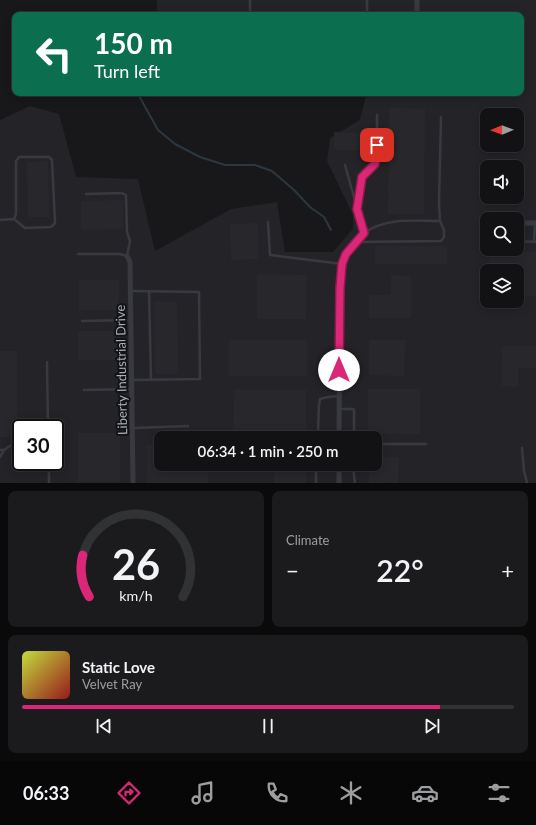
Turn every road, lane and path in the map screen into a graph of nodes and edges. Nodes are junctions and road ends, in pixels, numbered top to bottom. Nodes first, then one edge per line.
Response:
1 (250, 0) edge
2 (367, 0) edge
3 (417, 0) edge
4 (250, 12) edge
5 (367, 12) edge
6 (417, 12) edge
7 (377, 115) dead end
8 (441, 117) dead end
9 (345, 165) dead end
10 (86, 194) dead end
11 (357, 209) junction
12 (14, 219) junction
13 (0, 220) edge
14 (440, 221) junction
15 (268, 222) dead end
16 (524, 223) edge
17 (535, 223) edge
18 (364, 233) junction
19 (524, 241) edge
20 (355, 242) junction
21 (535, 242) edge
22 (78, 254) dead end
23 (128, 256) junction
24 (342, 264) junction
25 (131, 291) junction
26 (149, 291) junction
27 (131, 320) junction
28 (82, 321) dead end
29 (47, 362) dead end
30 (132, 380) junction
31 (151, 380) junction
32 (132, 389) junction
33 (84, 390) dead end
34 (339, 396) junction
35 (339, 409) junction
36 (48, 419) edge
37 (188, 426) dead end
38 (132, 428) junction
39 (318, 431) edge
40 (339, 431) edge
41 (354, 431) edge
42 (382, 444) edge
43 (426, 444) dead end
44 (12, 445) edge
45 (522, 448) dead end
46 (0, 450) edge
47 (4, 450) junction
48 (0, 457) edge
49 (49, 471) edge
50 (316, 471) edge
51 (339, 471) edge
52 (354, 471) edge
53 (49, 483) edge
54 (133, 483) edge
55 (316, 483) edge
56 (339, 483) edge
57 (355, 483) edge
58 (527, 483) edge

1 - 4 lane
2 - 5 lane
3 - 6 street
7 - 11 lane
8 - 14 lane
9 - 11 lane
10 - 23 lane
11 - 18 lane
12 - 12 lane
12 - 13 lane
14 - 18 lane
14 - 20 lane
15 - 24 lane
16 - 17 street
17 - 21 lane
18 - 20 street
19 - 21 lane
20 - 24 street
22 - 23 lane
23 - 25 street, Liberty Industrial Drive
24 - 34 street
25 - 26 lane
25 - 27 street, Liberty Industrial Drive
26 - 31 lane
26 - 31 lane
27 - 28 lane
27 - 30 street, Liberty Industrial Drive
29 - 36 lane
30 - 31 lane
30 - 32 street, Liberty Industrial Drive
32 - 33 lane
32 - 38 street, Liberty Industrial Drive
34 - 35 street
34 - 39 lane
35 - 40 street
35 - 41 lane
37 - 38 lane
38 - 54 street, Liberty Industrial Drive
42 - 43 lane
44 - 47 lane
45 - 58 lane
46 - 47 lane
47 - 48 lane
49 - 53 lane
50 - 55 lane
51 - 56 street
52 - 57 lane

